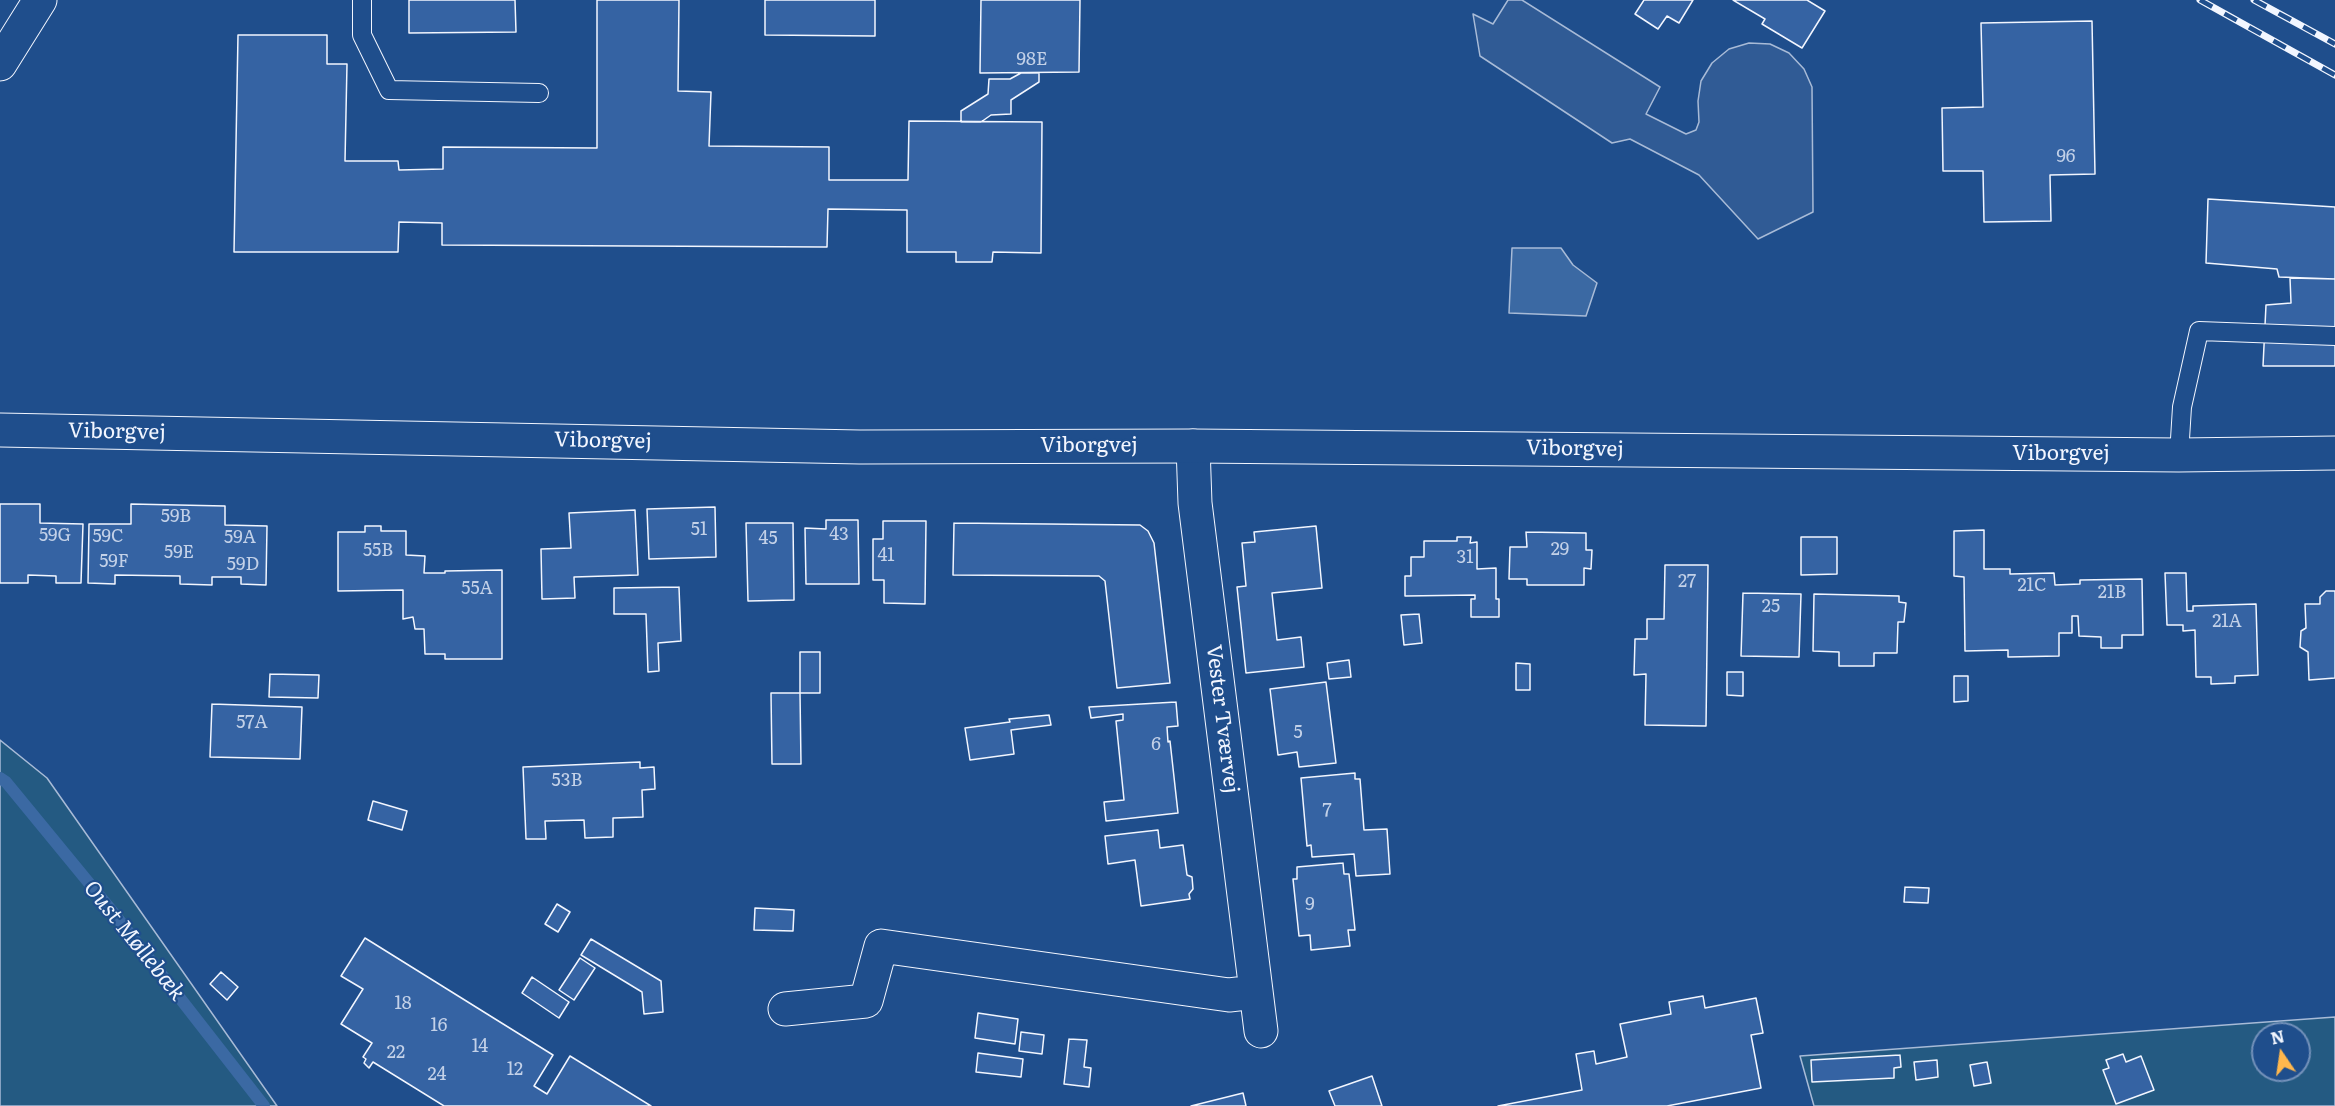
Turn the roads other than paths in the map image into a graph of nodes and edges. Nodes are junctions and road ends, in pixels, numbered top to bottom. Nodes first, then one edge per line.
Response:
1 (40, 0) edge
2 (362, 0) edge
3 (0, 64) edge
4 (539, 93) dead end
5 (2335, 336) edge
6 (0, 430) edge
7 (1193, 446) junction
8 (2335, 453) edge
9 (2179, 455) junction
10 (2335, 469) edge
11 (1255, 992) junction
12 (785, 1009) dead end
13 (1261, 1030) dead end

1 - 3 street
2 - 4 lane
5 - 9 lane
6 - 7 street, Viborgvej
7 - 9 street, Viborgvej
7 - 11 street, Vester Tværvej
8 - 9 street, Viborgvej
9 - 10 street, Viborgvej
11 - 12 street
11 - 13 street, Vester Tværvej

